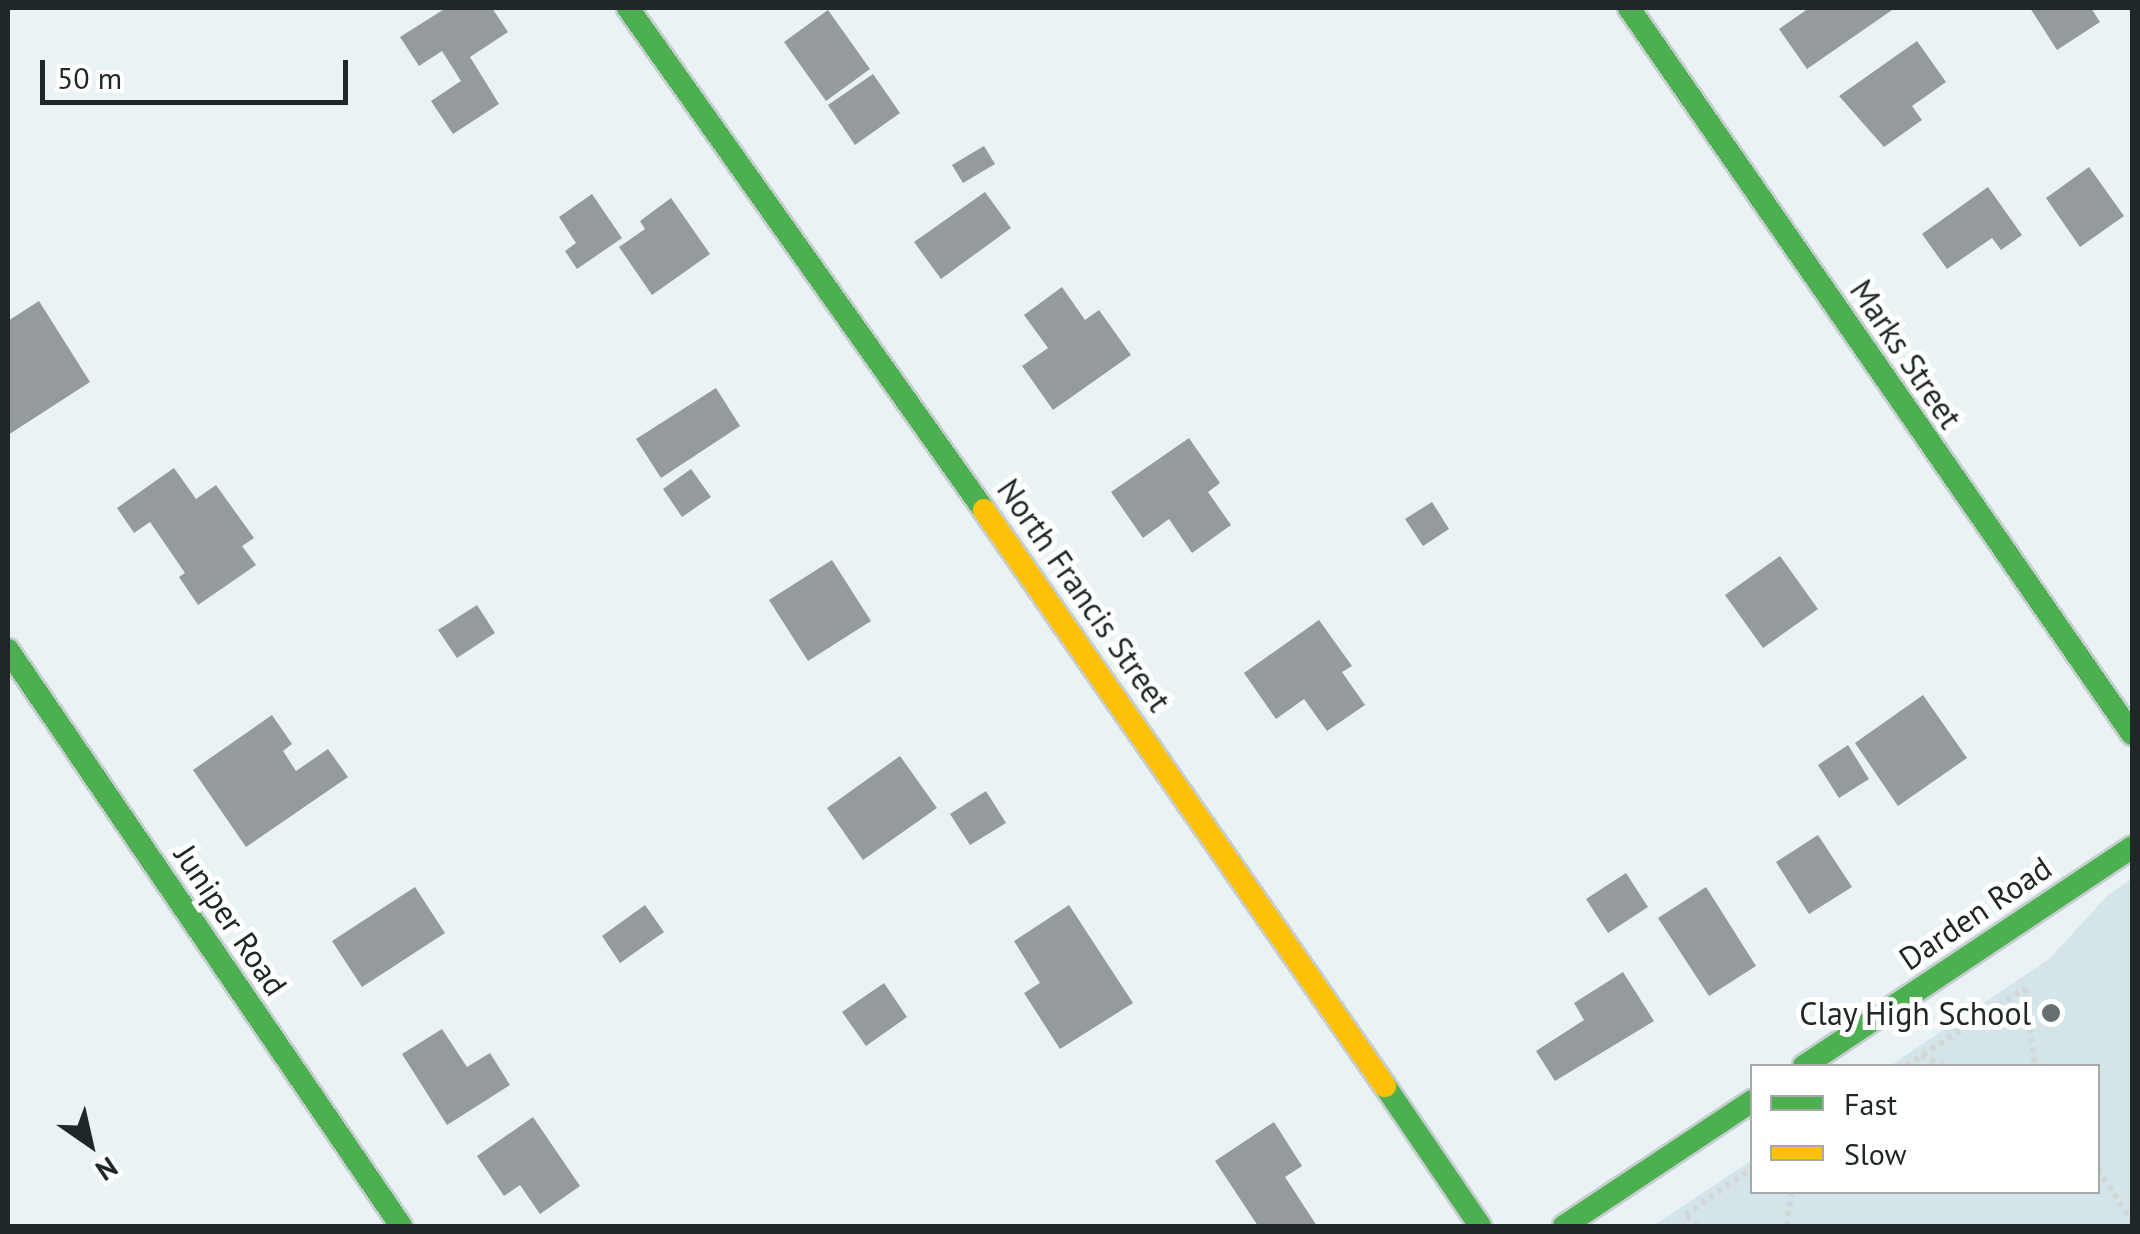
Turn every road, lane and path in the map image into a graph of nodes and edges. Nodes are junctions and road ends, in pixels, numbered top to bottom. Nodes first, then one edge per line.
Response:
1 (628, 8) edge
2 (1630, 8) edge
3 (8, 650) edge
4 (2132, 734) edge
5 (2132, 848) edge
6 (1921, 1056) junction
7 (1807, 1064) edge
8 (1909, 1064) edge
9 (1943, 1064) edge
10 (2035, 1064) edge
11 (1750, 1102) edge
12 (1750, 1169) edge
13 (2100, 1173) edge
14 (1792, 1194) edge
15 (2132, 1222) edge
16 (402, 1226) edge
17 (1480, 1226) edge
18 (1564, 1226) edge
19 (1698, 1226) edge
20 (1786, 1226) edge

1 - 17 street, North Francis Street
2 - 4 street, Marks Street
3 - 16 street, Juniper Road
5 - 7 street, Darden Road
6 - 8 path
6 - 9 path
6 - 10 path
11 - 18 street
12 - 19 path
13 - 15 path
14 - 20 path

